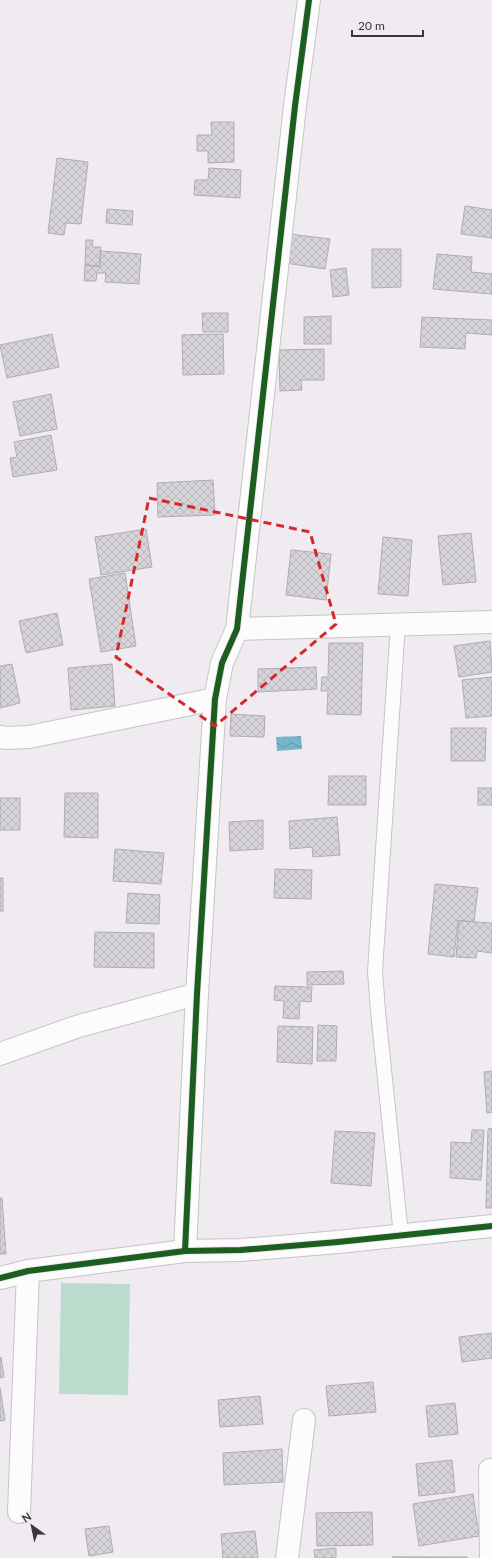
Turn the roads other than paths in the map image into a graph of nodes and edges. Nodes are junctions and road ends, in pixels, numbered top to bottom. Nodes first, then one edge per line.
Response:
1 (309, 0) edge
2 (492, 622) edge
3 (398, 624) junction
4 (237, 629) junction
5 (216, 699) junction
6 (0, 737) edge
7 (197, 994) junction
8 (0, 1054) edge
9 (492, 1226) edge
10 (401, 1235) junction
11 (186, 1251) junction
12 (28, 1271) junction
13 (0, 1278) edge
14 (304, 1420) dead end
15 (492, 1470) edge
16 (19, 1512) dead end
17 (287, 1558) edge
18 (492, 1558) edge

1 - 4 street
2 - 3 street
3 - 4 street
3 - 10 lane
4 - 5 street
5 - 6 street
5 - 7 street
7 - 8 street
7 - 11 street
9 - 10 street
10 - 11 street
11 - 12 street
12 - 13 street
12 - 16 street
14 - 17 street
15 - 18 street

